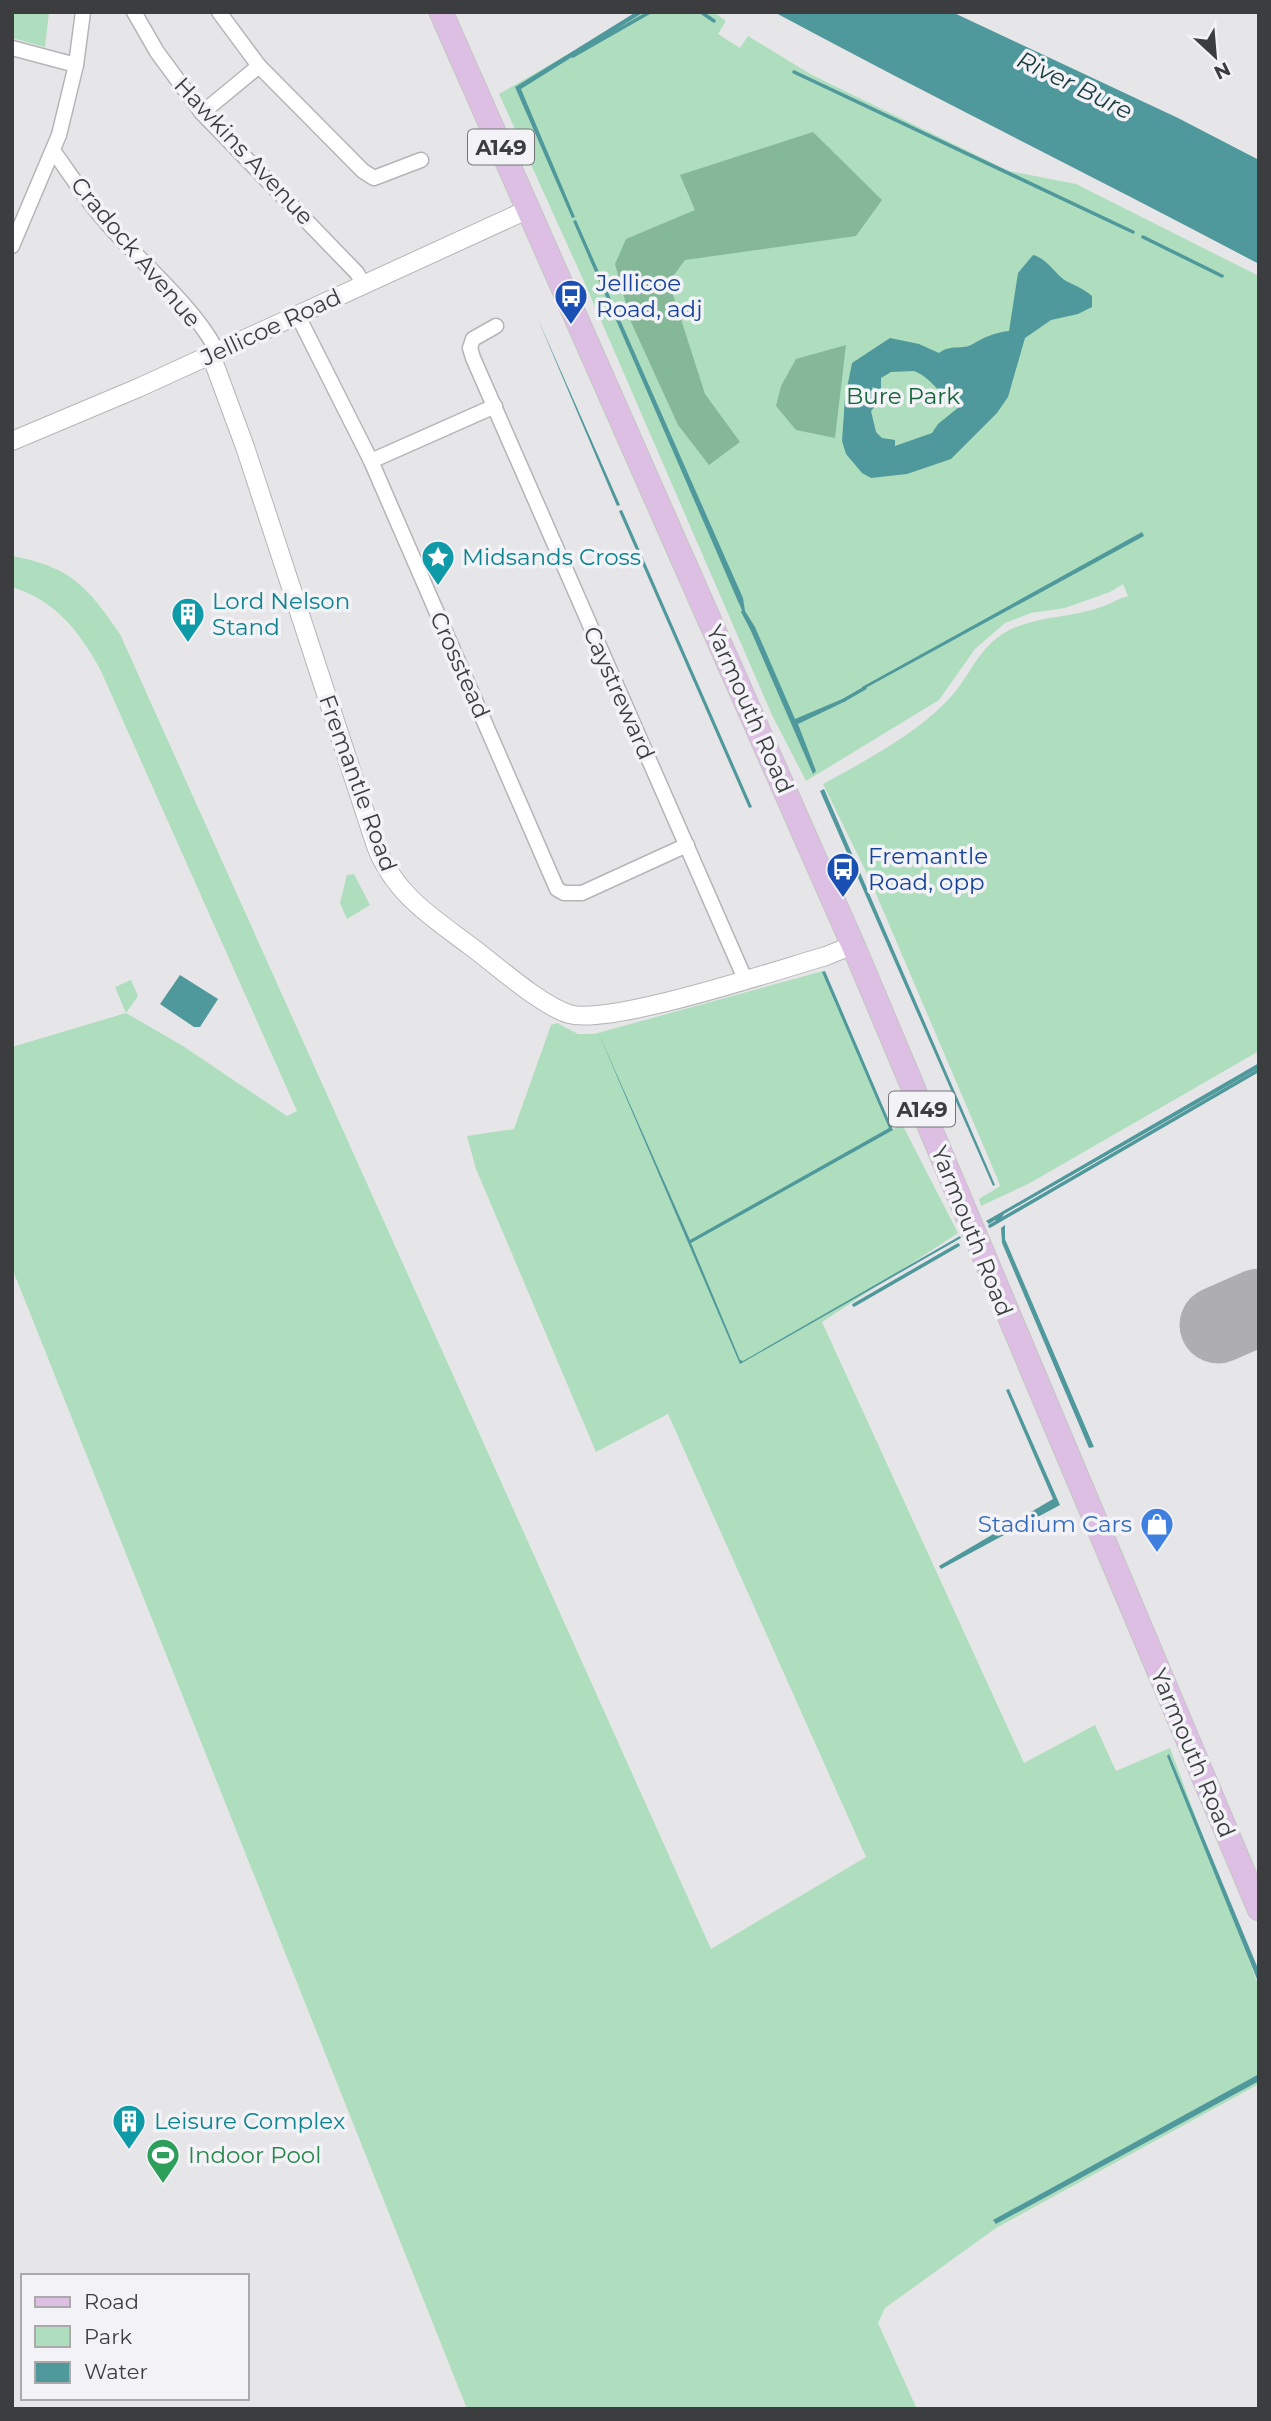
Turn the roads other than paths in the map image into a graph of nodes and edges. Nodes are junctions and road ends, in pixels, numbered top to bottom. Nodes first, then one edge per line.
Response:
1 (83, 12) edge
2 (134, 12) edge
3 (219, 12) edge
4 (441, 12) edge
5 (12, 48) edge
6 (76, 65) junction
7 (259, 66) junction
8 (202, 113) junction
9 (54, 152) junction
10 (421, 160) dead end
11 (529, 208) junction
12 (12, 246) edge
13 (363, 284) junction
14 (298, 314) junction
15 (496, 326) dead end
16 (214, 353) junction
17 (495, 406) junction
18 (12, 441) edge
19 (371, 461) junction
20 (687, 845) junction
21 (853, 945) junction
22 (746, 979) junction
23 (1259, 1909) edge

1 - 6 street
2 - 8 street, Hawkins Avenue
3 - 7 street
4 - 11 main road, A149
5 - 6 street
6 - 9 street
7 - 8 street
7 - 10 street
8 - 13 street, Hawkins Avenue
9 - 12 street
9 - 16 street, Cradock Avenue
11 - 13 street, Jellicoe Road
11 - 21 main road, Yarmouth Road / A149
13 - 14 street, Jellicoe Road
14 - 16 street, Jellicoe Road
14 - 19 street, Crosstead
15 - 17 street, Caystreward
16 - 18 street, Jellicoe Road
16 - 22 street, Fremantle Road
17 - 19 street
17 - 20 street, Caystreward
19 - 20 street, Crosstead
20 - 22 street, Caystreward
21 - 22 street, Fremantle Road
21 - 23 main road, Yarmouth Road / A149

